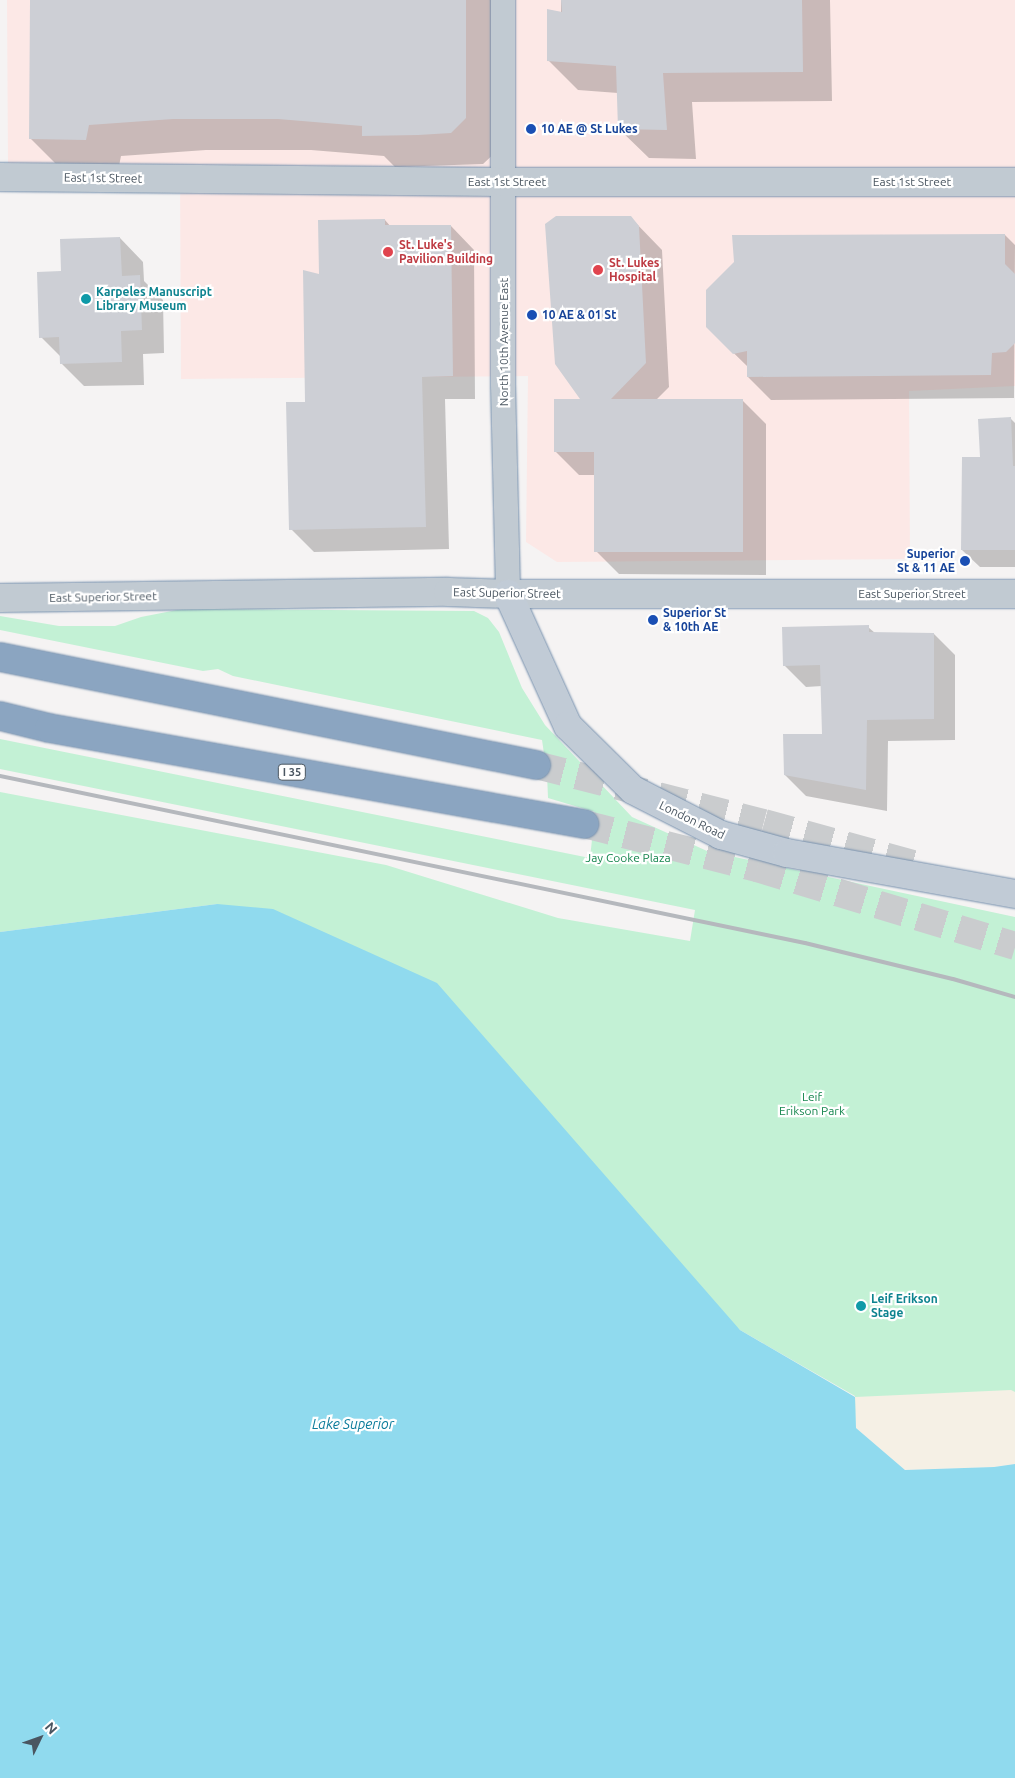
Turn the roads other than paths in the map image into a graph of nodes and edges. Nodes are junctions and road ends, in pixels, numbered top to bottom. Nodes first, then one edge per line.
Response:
1 (503, 0) edge
2 (0, 178) edge
3 (503, 182) junction
4 (1015, 182) edge
5 (508, 594) junction
6 (1015, 594) edge
7 (0, 598) edge
8 (0, 656) edge
9 (0, 716) edge
10 (536, 765) tunnel mouth
11 (584, 824) tunnel mouth
12 (1015, 894) edge

1 - 3 street, North 10th Avenue East
2 - 3 street, East 1st Street
3 - 4 street, East 1st Street
3 - 5 street, North 10th Avenue East
5 - 6 street, East Superior Street
5 - 7 street, East Superior Street
5 - 12 main road, London Road
8 - 10 highway
9 - 11 highway, I 35

